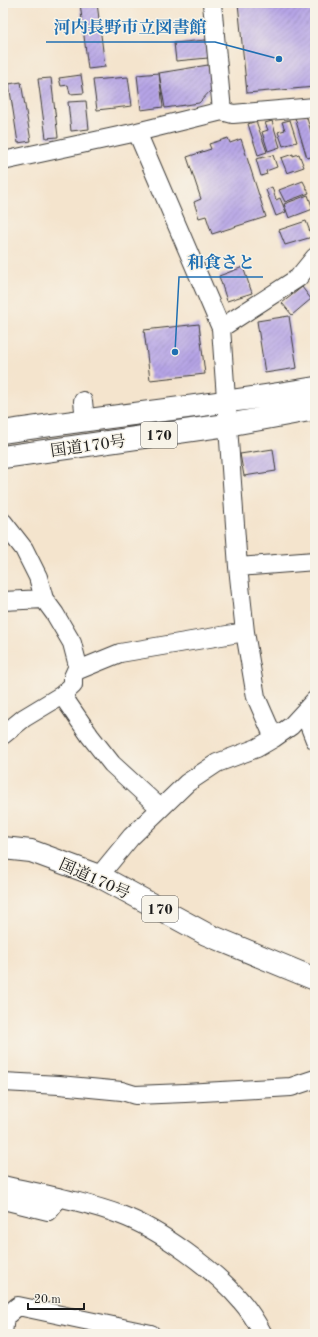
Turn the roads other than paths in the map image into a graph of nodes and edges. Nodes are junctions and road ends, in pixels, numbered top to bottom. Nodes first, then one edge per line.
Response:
1 (212, 3) edge
2 (315, 108) edge
3 (222, 111) junction
4 (137, 132) junction
5 (3, 161) edge
6 (315, 257) edge
7 (221, 328) junction
8 (315, 388) edge
9 (226, 402) junction
10 (315, 409) edge
11 (227, 425) junction
12 (3, 432) edge
13 (3, 457) edge
14 (3, 522) edge
15 (315, 561) edge
16 (238, 567) junction
17 (44, 599) junction
18 (3, 601) edge
19 (245, 632) junction
20 (76, 671) junction
21 (62, 695) junction
22 (310, 706) edge
23 (3, 735) edge
24 (274, 738) junction
25 (315, 740) edge
26 (160, 808) junction
27 (3, 848) edge
28 (99, 876) junction
29 (315, 979) edge
30 (315, 1079) edge
31 (3, 1082) edge
32 (3, 1185) edge
33 (59, 1198) junction
34 (3, 1200) edge
35 (3, 1333) edge
36 (151, 1334) edge
37 (263, 1334) edge

1 - 3 street
2 - 3 street
3 - 4 street
4 - 5 street
4 - 7 street
6 - 7 street
7 - 9 street
8 - 9 highway, 国道170号 / 170
9 - 11 street
9 - 12 highway, 国道170号 / 170
10 - 11 highway, 国道170号 / 170
11 - 13 highway, 国道170号 / 170
11 - 16 street
14 - 17 street
15 - 16 street
16 - 19 street
17 - 18 street
17 - 20 street
19 - 20 street
19 - 24 street
20 - 21 street
21 - 23 street
21 - 26 street
22 - 24 street
22 - 25 street
24 - 26 street
26 - 28 street
27 - 28 highway, 国道170号 / 170
28 - 29 highway, 国道170号 / 170
30 - 31 street
32 - 33 street
33 - 34 street
33 - 37 street
35 - 36 street

